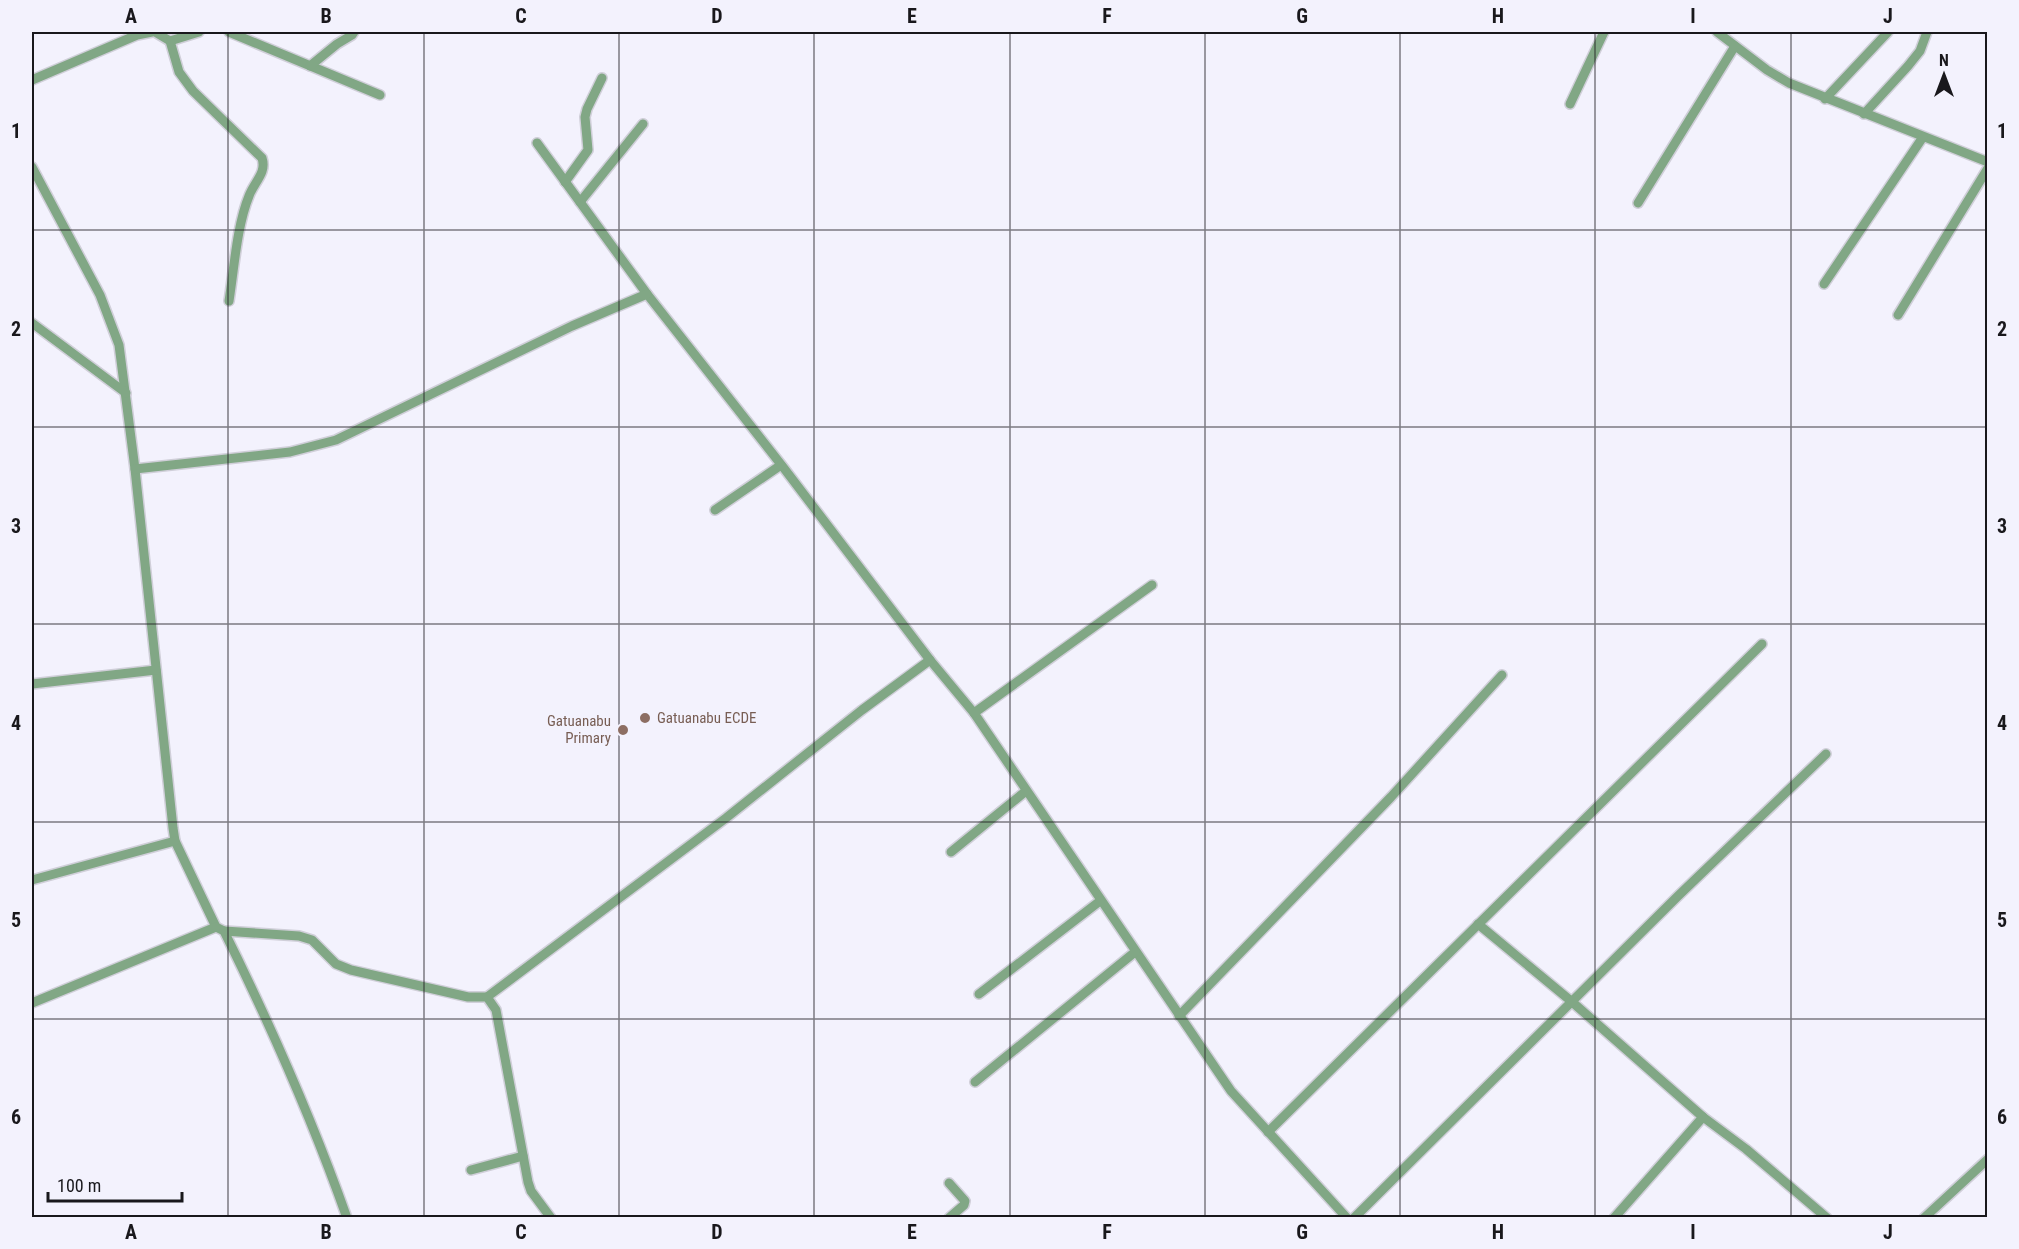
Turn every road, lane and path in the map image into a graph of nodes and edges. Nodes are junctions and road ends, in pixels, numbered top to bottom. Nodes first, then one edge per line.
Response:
1 (153, 32) edge
2 (199, 32) edge
3 (229, 32) edge
4 (354, 32) edge
5 (1604, 32) edge
6 (1718, 32) edge
7 (1888, 32) edge
8 (1927, 32) edge
9 (170, 40) junction
10 (1735, 46) junction
11 (310, 66) junction
12 (602, 78) dead end
13 (32, 80) edge
14 (380, 95) dead end
15 (1825, 99) junction
16 (1569, 104) dead end
17 (1864, 114) junction
18 (643, 124) dead end
19 (1923, 137) junction
20 (537, 143) dead end
21 (1988, 162) edge
22 (32, 167) edge
23 (1988, 168) edge
24 (565, 182) junction
25 (580, 202) junction
26 (1638, 203) dead end
27 (1824, 285) dead end
28 (647, 294) junction
29 (229, 301) dead end
30 (1898, 315) dead end
31 (32, 323) edge
32 (126, 393) junction
33 (781, 465) junction
34 (135, 469) junction
35 (715, 510) dead end
36 (1152, 585) dead end
37 (1762, 644) dead end
38 (930, 660) junction
39 (156, 670) junction
40 (1502, 675) dead end
41 (32, 684) edge
42 (974, 713) junction
43 (1826, 754) dead end
44 (1026, 791) junction
45 (175, 841) junction
46 (951, 852) dead end
47 (32, 880) edge
48 (1100, 901) junction
49 (1478, 924) junction
50 (220, 929) junction
51 (1135, 952) junction
52 (979, 994) dead end
53 (487, 997) junction
54 (1571, 1001) junction
55 (32, 1003) edge
56 (1179, 1016) junction
57 (975, 1082) dead end
58 (1703, 1117) junction
59 (1268, 1132) junction
60 (523, 1156) junction
61 (1988, 1159) edge
62 (471, 1170) dead end
63 (950, 1183) dead end
64 (347, 1218) edge
65 (551, 1218) edge
66 (949, 1218) edge
67 (1347, 1218) edge
68 (1354, 1218) edge
69 (1614, 1218) edge
70 (1827, 1218) edge
71 (1924, 1218) edge

1 - 9 street
1 - 13 street
2 - 9 street
3 - 11 street
4 - 11 street
5 - 16 street
6 - 10 street
7 - 15 street
8 - 17 street
9 - 29 street
10 - 15 street
10 - 26 street
11 - 14 street
12 - 24 street
15 - 17 street
17 - 19 street
18 - 25 street
19 - 21 street
19 - 27 street
20 - 24 street
22 - 32 street
23 - 30 street
24 - 25 street
25 - 28 street
28 - 33 street
28 - 34 street
31 - 32 street
32 - 34 street
33 - 35 street
33 - 38 street
34 - 39 street
36 - 42 street
37 - 49 street
38 - 42 street
38 - 53 street
39 - 41 street
39 - 45 street
40 - 56 street
42 - 44 street
43 - 54 street
44 - 46 street
44 - 48 street
45 - 47 street
45 - 50 street
48 - 51 street
48 - 52 street
49 - 54 street
49 - 59 street
50 - 53 street
50 - 55 street
50 - 64 street
51 - 56 street
51 - 57 street
53 - 60 street
54 - 58 street
54 - 68 street
56 - 59 street
58 - 69 street
58 - 70 street
59 - 67 street
60 - 62 street
60 - 65 street
61 - 71 street
63 - 66 street

